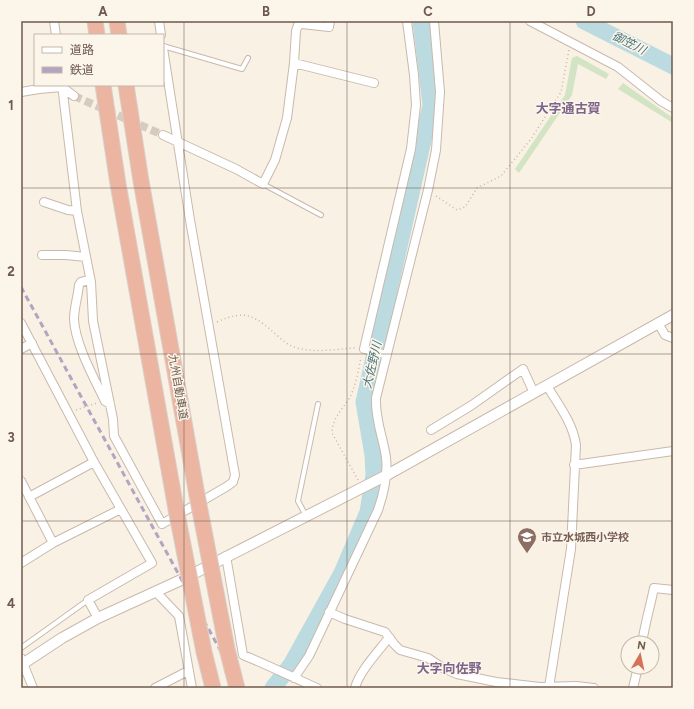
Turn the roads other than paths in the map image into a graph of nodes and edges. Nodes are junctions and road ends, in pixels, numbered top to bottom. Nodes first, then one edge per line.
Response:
1 (54, 21) edge
2 (95, 21) edge
3 (117, 21) edge
4 (159, 21) edge
5 (330, 21) edge
6 (406, 21) edge
7 (434, 21) edge
8 (530, 21) edge
9 (56, 34) edge
10 (97, 34) edge
11 (118, 34) edge
12 (161, 34) edge
13 (164, 47) edge
14 (164, 53) edge
15 (248, 58) dead end
16 (294, 63) junction
17 (374, 84) dead end
18 (62, 86) edge
19 (102, 86) edge
20 (126, 86) edge
21 (21, 92) edge
22 (74, 96) tunnel mouth
23 (673, 108) edge
24 (163, 135) tunnel mouth
25 (178, 142) junction
26 (263, 184) junction
27 (44, 202) dead end
28 (77, 211) junction
29 (321, 215) dead end
30 (42, 256) dead end
31 (86, 257) junction
32 (90, 280) junction
33 (673, 315) edge
34 (21, 323) edge
35 (658, 323) junction
36 (673, 338) edge
37 (32, 343) junction
38 (21, 349) edge
39 (387, 355) junction
40 (547, 386) junction
41 (534, 393) junction
42 (107, 403) junction
43 (318, 404) dead end
44 (431, 430) dead end
45 (673, 451) edge
46 (94, 462) junction
47 (574, 465) junction
48 (387, 475) junction
49 (21, 481) edge
50 (204, 495) junction
51 (29, 497) junction
52 (121, 509) junction
53 (306, 517) junction
54 (53, 543) junction
55 (226, 556) junction
56 (21, 563) edge
57 (673, 590) edge
58 (156, 592) junction
59 (88, 600) junction
60 (329, 612) junction
61 (98, 618) junction
62 (643, 635) edge
63 (390, 638) junction
64 (21, 648) edge
65 (22, 663) edge
66 (188, 672) junction
67 (636, 675) edge
68 (294, 678) junction
69 (549, 687) edge
70 (33, 688) edge
71 (155, 688) edge
72 (192, 688) edge
73 (213, 688) edge
74 (237, 688) edge
75 (317, 688) edge
76 (355, 688) edge
77 (594, 688) edge
78 (633, 688) edge

1 - 9 street
2 - 10 highway
3 - 11 highway
4 - 12 street
5 - 16 street
6 - 39 street
7 - 39 street
8 - 23 street
13 - 15 lane
14 - 25 street
16 - 17 street
16 - 26 street
18 - 21 street
18 - 22 street
18 - 28 street
19 - 73 highway, 九州自動車道, bridge
20 - 50 highway, 九州自動車道
24 - 25 street
25 - 26 street
25 - 50 street
26 - 29 lane
27 - 28 street
28 - 31 street
30 - 31 street
31 - 32 street
32 - 42 street
32 - 42 street
33 - 35 street
34 - 37 street
35 - 36 street
35 - 40 street
37 - 38 street
37 - 46 street
39 - 48 street
40 - 41 street
40 - 47 street
41 - 44 street
41 - 48 street
42 - 50 street
43 - 53 lane
45 - 47 street
46 - 51 street
46 - 52 street
47 - 69 street
48 - 53 street
48 - 60 street
49 - 51 street
50 - 74 highway, 九州自動車道, bridge
51 - 54 street
52 - 54 street
52 - 59 street
53 - 55 street
54 - 56 street
55 - 58 street
55 - 68 street
57 - 62 street
58 - 61 street
58 - 66 street
59 - 61 street
59 - 64 lane
60 - 63 street
60 - 68 street
61 - 65 street
63 - 69 street
63 - 76 street
65 - 70 street
66 - 71 street
66 - 72 street
67 - 78 street
68 - 75 street
69 - 77 street

